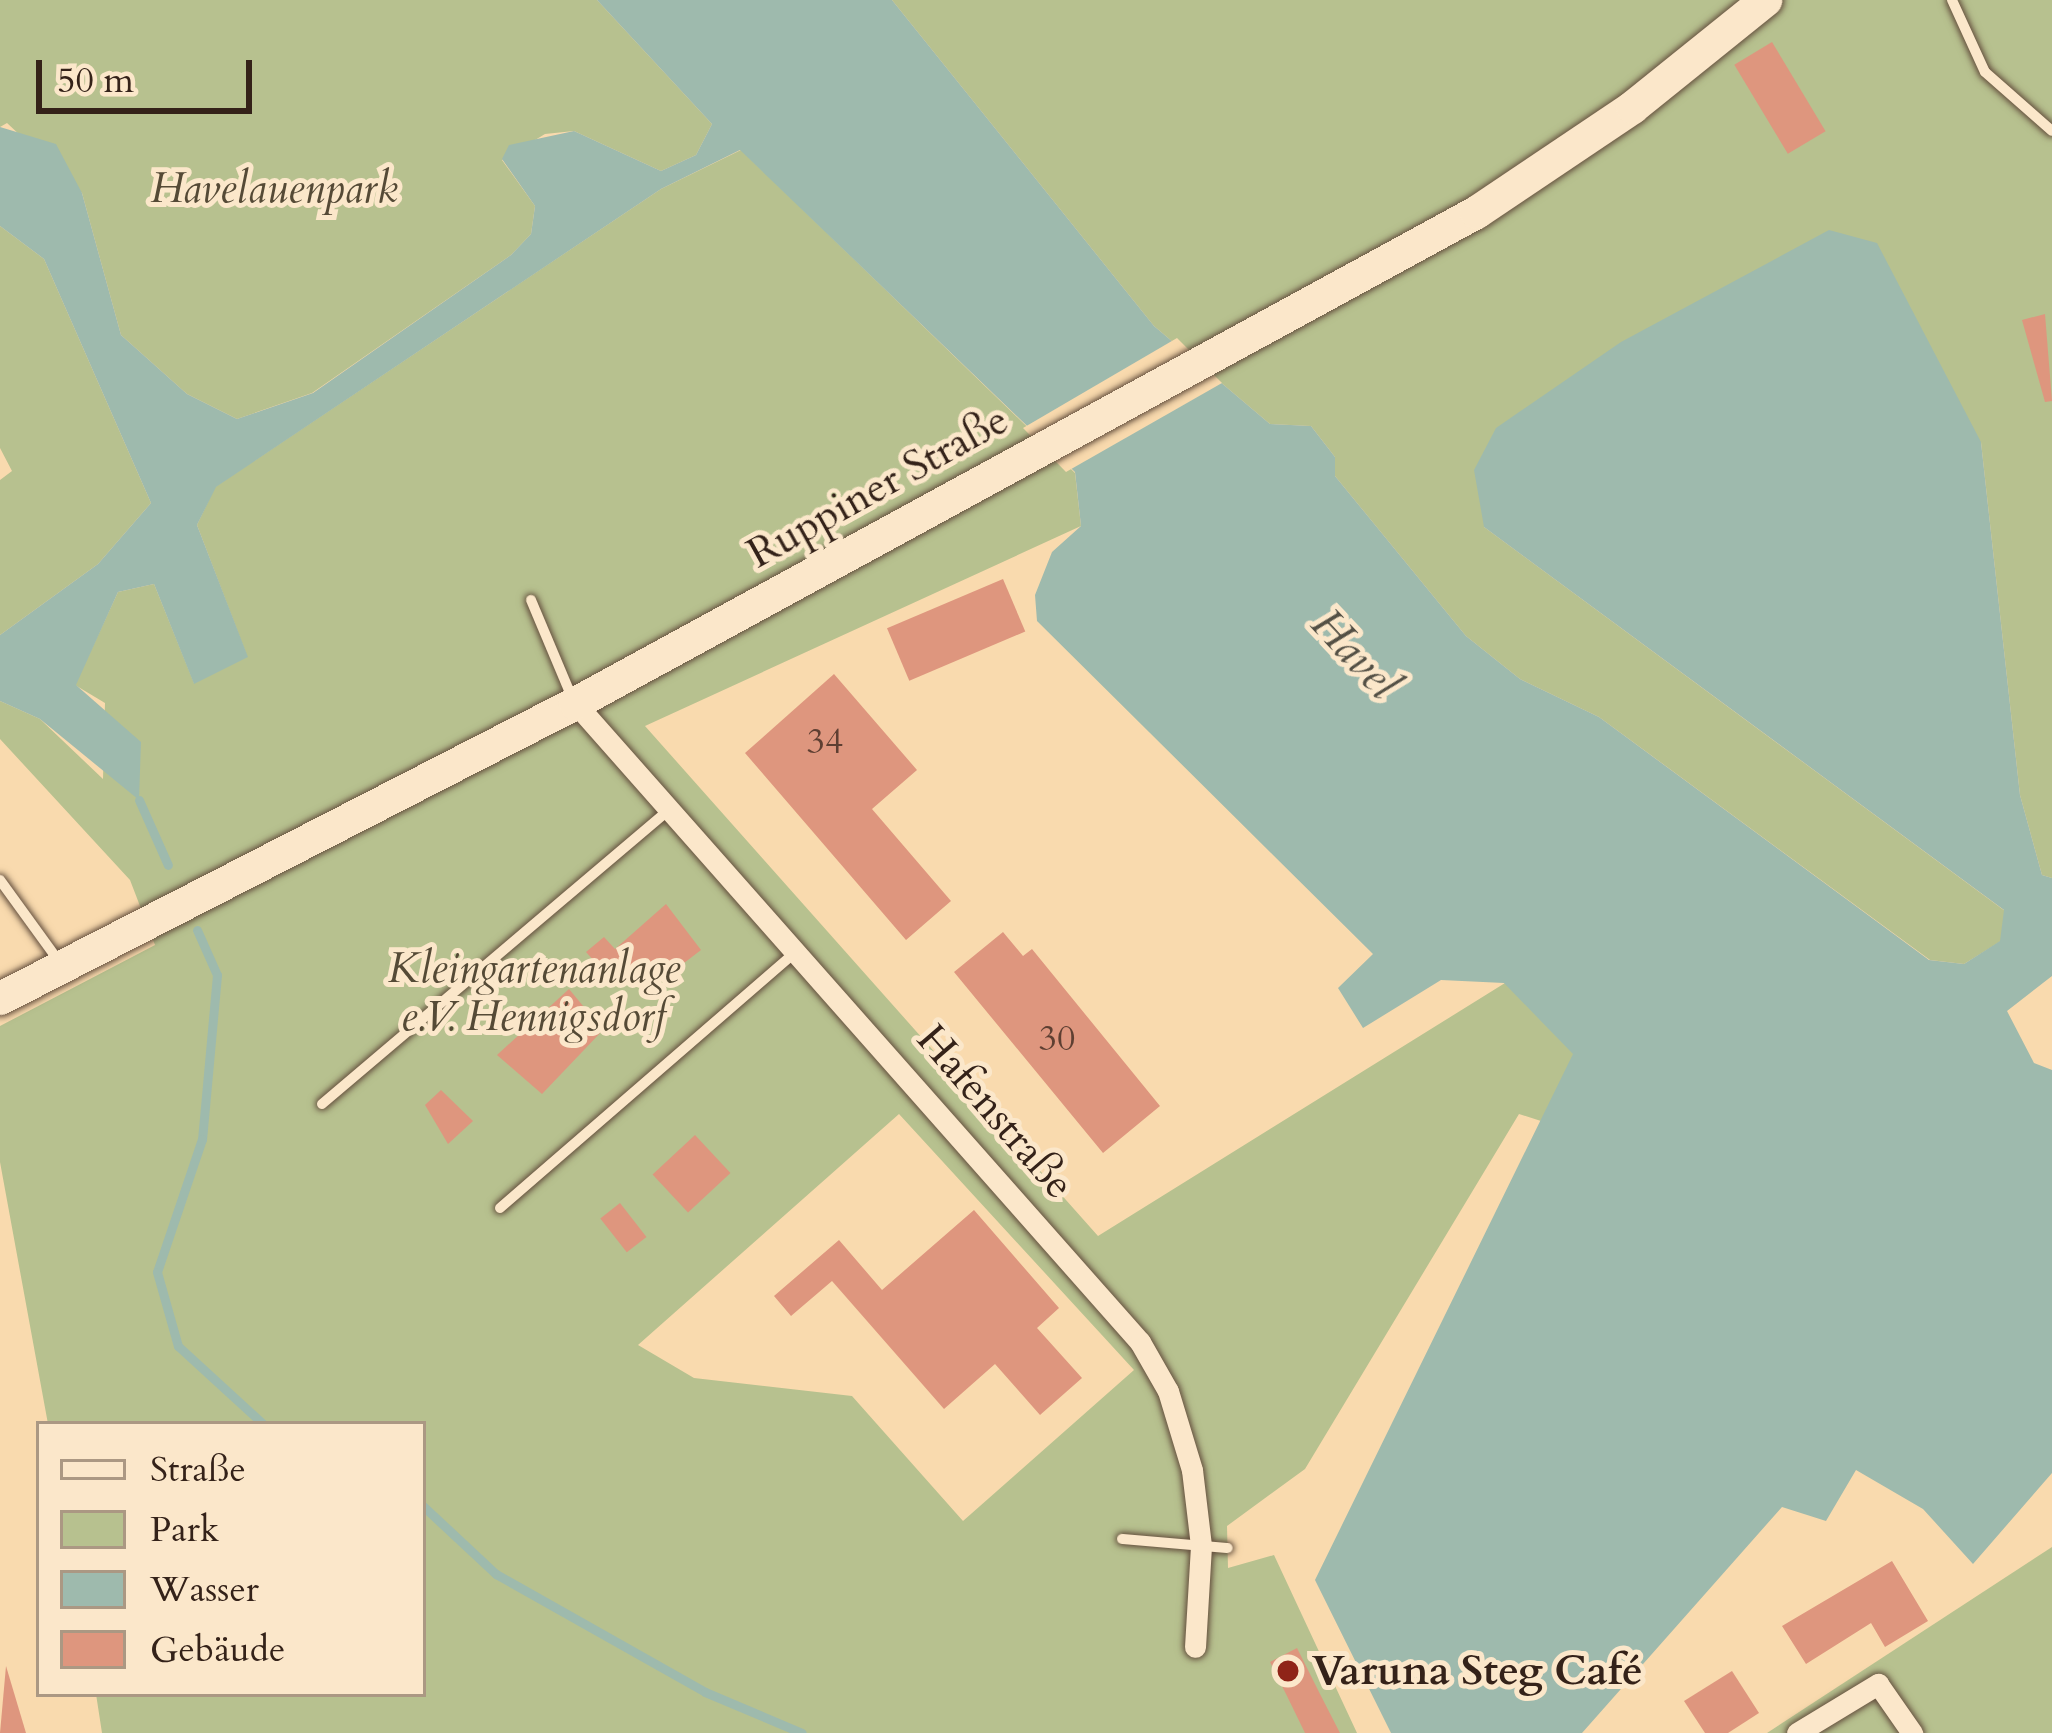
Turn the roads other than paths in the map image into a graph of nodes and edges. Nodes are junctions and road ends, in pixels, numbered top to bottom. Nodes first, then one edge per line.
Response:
1 (1765, 0) edge
2 (1952, 0) edge
3 (2052, 131) edge
4 (531, 599) dead end
5 (575, 703) junction
6 (673, 806) junction
7 (0, 880) edge
8 (798, 950) junction
9 (62, 966) junction
10 (0, 998) edge
11 (322, 1105) dead end
12 (500, 1208) dead end
13 (1122, 1540) dead end
14 (1201, 1546) junction
15 (1228, 1548) dead end
16 (1195, 1647) dead end
17 (1797, 1733) edge
18 (1912, 1733) edge

1 - 5 main road, Ruppiner Straße
2 - 3 lane
4 - 5 lane
5 - 6 street, Hafenstraße
5 - 9 main road, Ruppiner Straße
6 - 8 street, Hafenstraße
6 - 11 lane
7 - 9 lane
8 - 12 lane
8 - 14 street, Hafenstraße
9 - 10 main road, Ruppiner Straße
13 - 14 lane
14 - 15 lane
14 - 16 street, Hafenstraße
17 - 18 street

